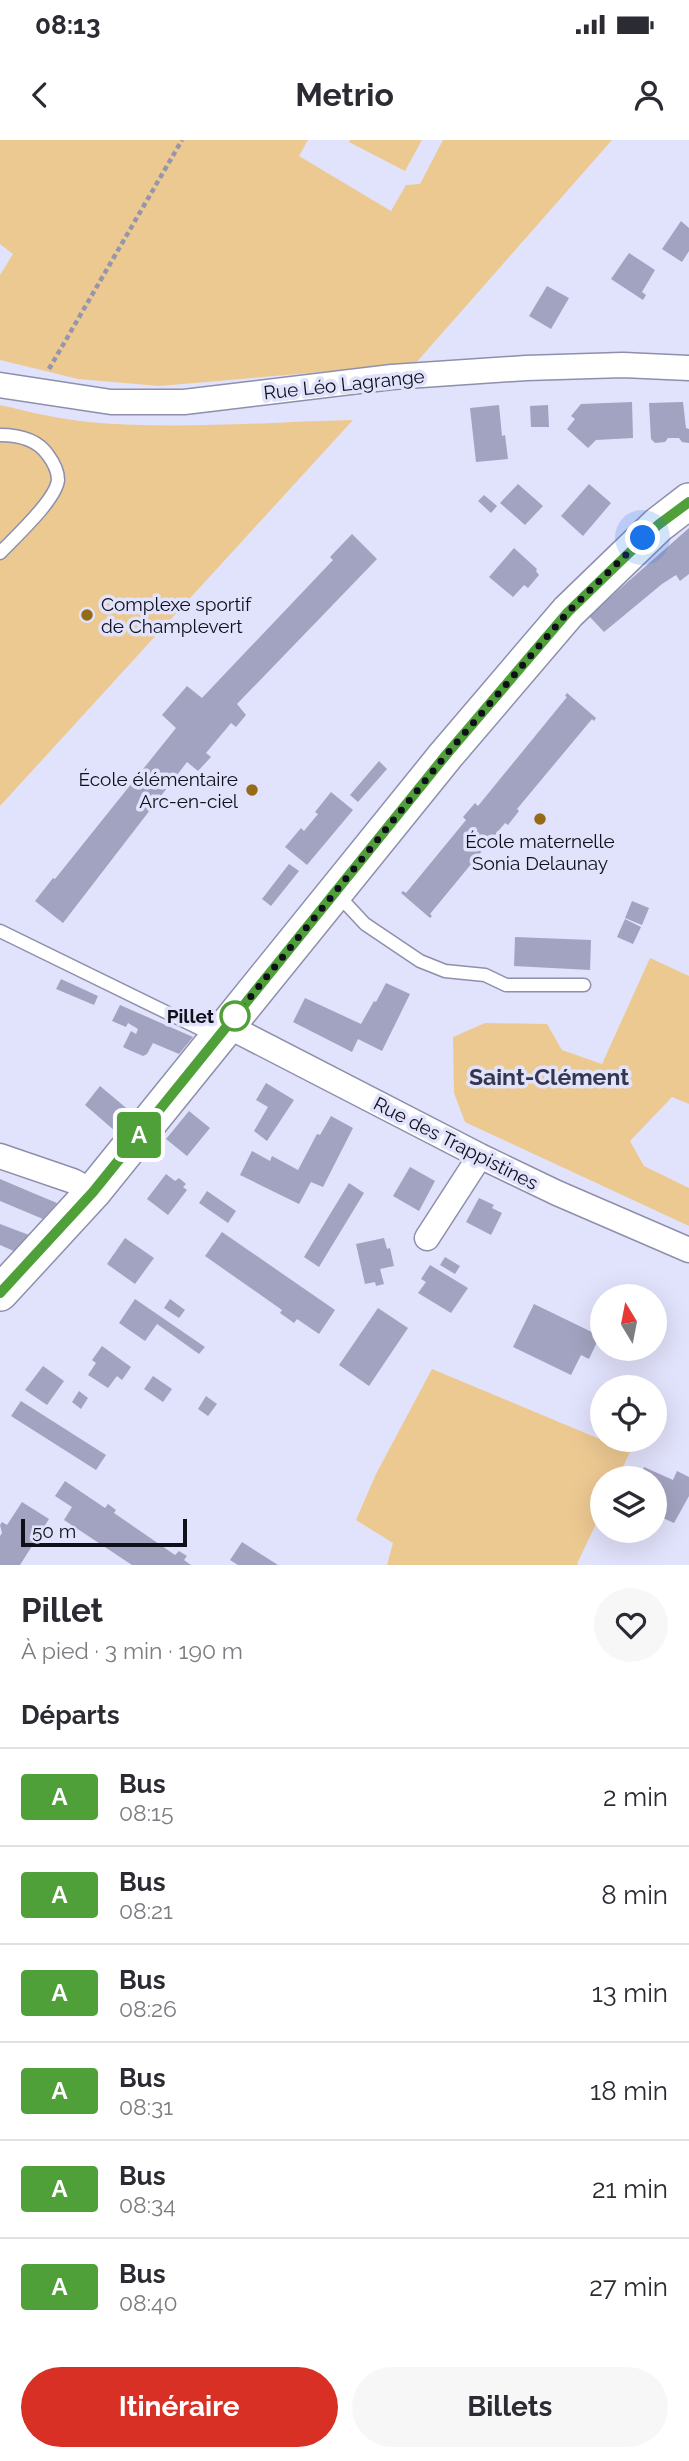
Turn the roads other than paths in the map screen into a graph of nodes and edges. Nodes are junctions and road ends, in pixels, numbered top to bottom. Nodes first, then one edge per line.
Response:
1 (689, 368) edge
2 (0, 385) edge
3 (0, 435) edge
4 (689, 501) edge
5 (0, 554) edge
6 (335, 892) junction
7 (0, 931) edge
8 (584, 985) dead end
9 (223, 1032) junction
10 (0, 1156) edge
11 (480, 1156) junction
12 (93, 1192) junction
13 (427, 1238) dead end
14 (689, 1250) edge
15 (0, 1293) edge

1 - 2 street, Rue Léo Lagrange
3 - 5 lane
4 - 6 street
6 - 8 lane
6 - 9 street
7 - 9 lane
9 - 11 street, Rue des Trappistines
9 - 12 street
10 - 12 street
11 - 13 street
11 - 14 street, Rue des Trappistines
12 - 15 street

